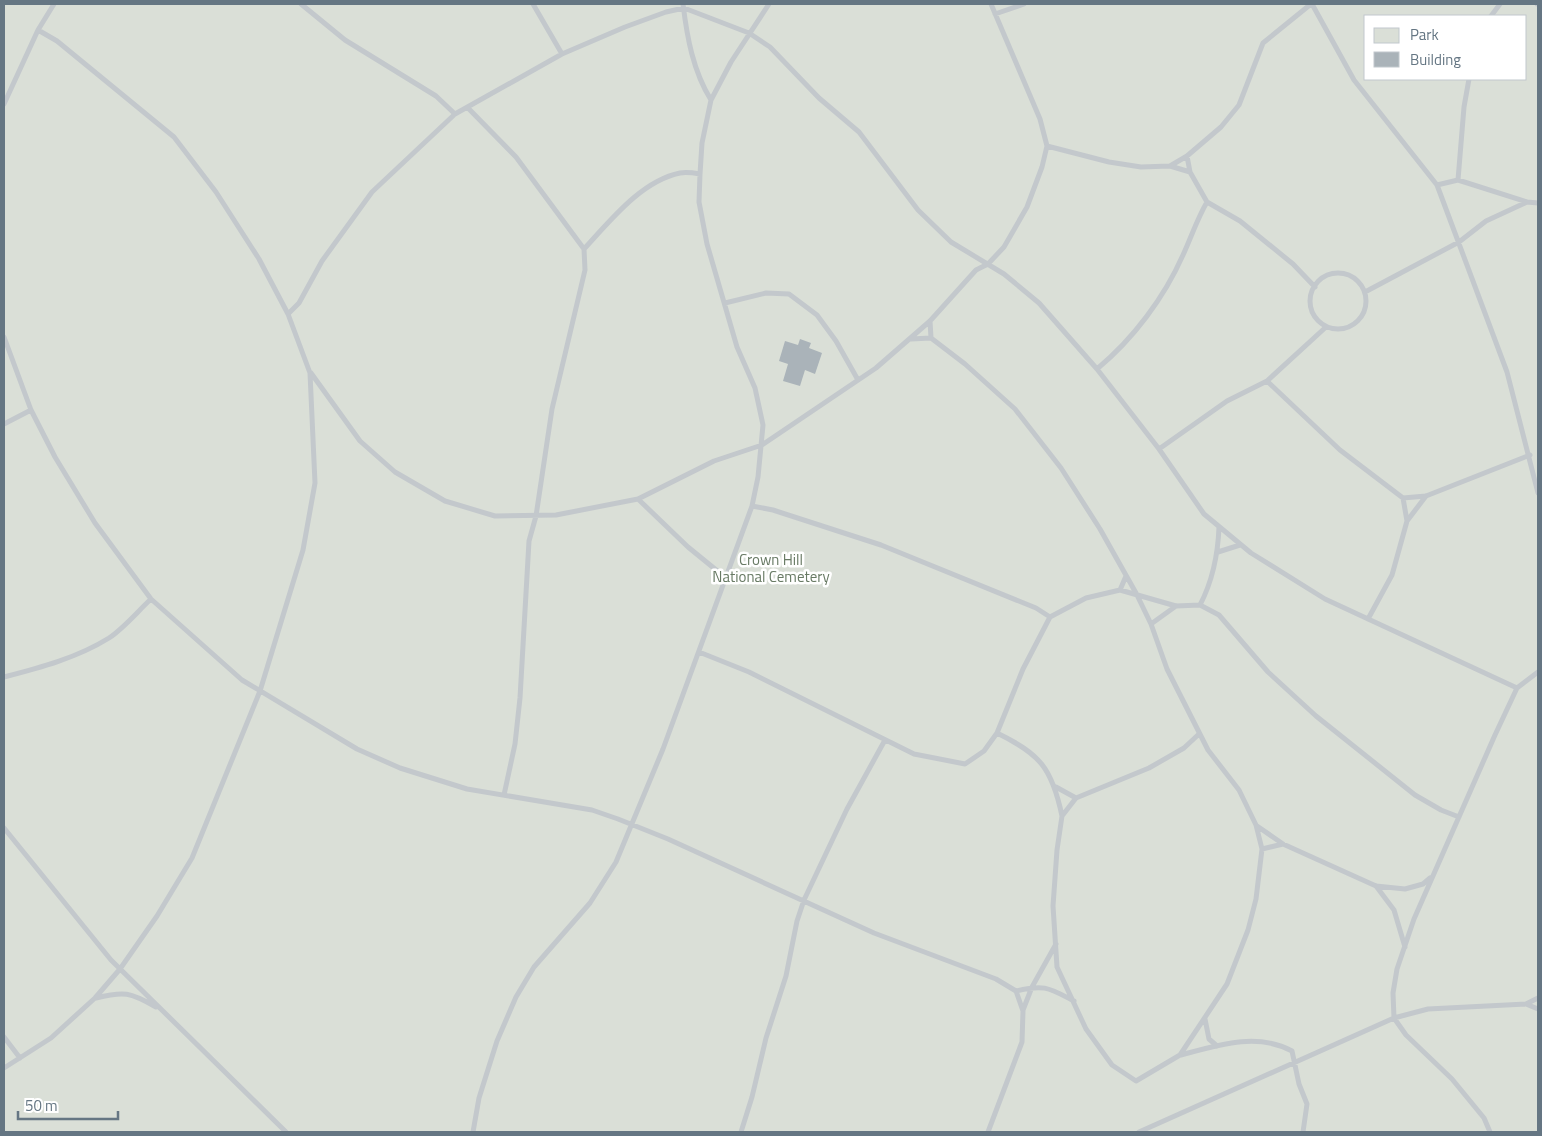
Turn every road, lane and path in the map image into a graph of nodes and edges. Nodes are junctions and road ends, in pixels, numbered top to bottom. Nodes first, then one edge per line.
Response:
1 (54, 4) edge
2 (301, 4) edge
3 (533, 4) edge
4 (769, 4) edge
5 (991, 4) edge
6 (1024, 4) edge
7 (1312, 4) edge
8 (1500, 4) edge
9 (684, 6) edge
10 (995, 14) junction
11 (1492, 15) edge
12 (38, 30) junction
13 (749, 33) junction
14 (562, 54) junction
15 (1469, 80) edge
16 (711, 100) junction
17 (4, 104) edge
18 (468, 108) junction
19 (456, 114) junction
20 (1047, 146) junction
21 (1187, 156) junction
22 (1170, 166) junction
23 (1190, 172) junction
24 (700, 174) junction
25 (1458, 180) junction
26 (1437, 185) junction
27 (1207, 202) junction
28 (1527, 202) junction
29 (1538, 203) edge
30 (1460, 242) junction
31 (584, 249) junction
32 (988, 264) junction
33 (1315, 287) junction
34 (1365, 292) junction
35 (725, 303) junction
36 (288, 314) junction
37 (930, 321) junction
38 (1326, 327) junction
39 (4, 337) edge
40 (931, 338) junction
41 (911, 339) junction
42 (1096, 368) junction
43 (310, 373) junction
44 (858, 380) junction
45 (1267, 381) junction
46 (31, 410) junction
47 (4, 424) edge
48 (762, 445) junction
49 (1158, 449) junction
50 (1530, 455) junction
51 (1538, 493) edge
52 (1426, 496) junction
53 (1403, 498) junction
54 (638, 499) junction
55 (752, 506) junction
56 (536, 516) junction
57 (1407, 521) junction
58 (1219, 527) junction
59 (1240, 545) junction
60 (1218, 552) junction
61 (1126, 576) junction
62 (726, 578) junction
63 (1120, 590) junction
64 (1136, 593) junction
65 (152, 599) junction
66 (1200, 605) junction
67 (1176, 606) junction
68 (1050, 617) junction
69 (1368, 619) junction
70 (1151, 624) junction
71 (698, 652) junction
72 (1538, 672) edge
73 (4, 677) edge
74 (1517, 688) junction
75 (260, 691) junction
76 (997, 733) junction
77 (1200, 734) junction
78 (885, 740) junction
79 (1056, 787) junction
80 (504, 794) junction
81 (1076, 798) junction
82 (1062, 816) junction
83 (1458, 817) junction
84 (632, 824) junction
85 (1256, 825) junction
86 (4, 828) edge
87 (1283, 844) junction
88 (1262, 849) junction
89 (1433, 875) junction
90 (1376, 886) junction
91 (804, 900) junction
92 (1056, 944) junction
93 (1405, 947) junction
94 (120, 969) junction
95 (1032, 987) junction
96 (1016, 991) junction
97 (95, 998) junction
98 (1538, 998) edge
99 (1074, 1000) junction
100 (1526, 1004) junction
101 (1538, 1009) edge
102 (162, 1010) junction
103 (1024, 1011) junction
104 (1394, 1018) junction
105 (1205, 1019) junction
106 (4, 1037) edge
107 (1217, 1046) junction
108 (1180, 1055) junction
109 (20, 1058) junction
110 (1294, 1063) junction
111 (4, 1068) edge
112 (286, 1132) edge
113 (473, 1132) edge
114 (741, 1132) edge
115 (988, 1132) edge
116 (1139, 1132) edge
117 (1303, 1132) edge
118 (1490, 1132) edge

1 - 12 lane
2 - 19 lane
3 - 14 lane
4 - 13 lane
5 - 10 lane
6 - 10 lane
7 - 21 lane
7 - 26 lane
8 - 11 lane
9 - 13 lane
9 - 14 lane
9 - 16 lane
10 - 20 lane
12 - 17 lane
12 - 36 lane
13 - 16 lane
13 - 32 lane
14 - 18 lane
15 - 25 lane
16 - 24 lane
18 - 19 lane
18 - 31 lane
19 - 36 lane
20 - 22 lane
20 - 32 lane
21 - 22 lane
21 - 23 lane
22 - 23 lane
23 - 27 lane
24 - 31 lane
24 - 35 lane
25 - 26 lane
25 - 28 lane
26 - 30 lane
27 - 33 lane
27 - 42 lane
28 - 29 lane
28 - 30 lane
30 - 34 lane
30 - 50 lane
31 - 56 lane
32 - 37 lane
32 - 42 lane
33 - 34 lane
33 - 38 lane
34 - 38 lane
35 - 44 lane
35 - 48 lane
36 - 43 lane
37 - 40 lane
37 - 41 lane
38 - 45 lane
39 - 46 lane
40 - 41 lane
40 - 61 lane
41 - 44 lane
42 - 49 lane
43 - 56 lane
43 - 75 lane
44 - 48 lane
45 - 49 lane
45 - 53 lane
46 - 47 lane
46 - 65 lane
48 - 54 lane
48 - 55 lane
49 - 58 lane
50 - 51 lane
50 - 52 lane
52 - 53 lane
52 - 57 lane
53 - 57 lane
54 - 56 lane
54 - 62 lane
55 - 62 lane
55 - 68 lane
56 - 80 lane
57 - 69 lane
58 - 59 lane
58 - 60 lane
59 - 60 lane
59 - 69 lane
60 - 66 lane
61 - 63 lane
61 - 64 lane
62 - 71 lane
63 - 64 lane
63 - 68 lane
64 - 67 lane
64 - 70 lane
65 - 73 lane
65 - 75 lane
66 - 67 lane
66 - 83 lane
67 - 70 lane
68 - 76 lane
69 - 74 lane
70 - 77 lane
71 - 78 lane
71 - 84 lane
72 - 74 lane
74 - 83 lane
75 - 80 lane
75 - 94 lane
76 - 78 lane
76 - 79 lane
77 - 81 lane
77 - 85 lane
78 - 91 lane
79 - 81 lane
79 - 82 lane
80 - 84 lane
81 - 82 lane
82 - 92 lane
83 - 89 lane
84 - 91 lane
84 - 113 lane
85 - 87 lane
85 - 88 lane
86 - 94 lane
87 - 88 lane
87 - 90 lane
88 - 105 lane
89 - 90 lane
89 - 93 lane
90 - 93 lane
91 - 96 lane
91 - 114 lane
92 - 95 lane
92 - 99 lane
93 - 104 lane
94 - 97 lane
94 - 102 lane
95 - 96 lane
95 - 99 lane
95 - 103 lane
96 - 103 lane
97 - 102 lane
97 - 109 lane
98 - 100 lane
99 - 108 lane
100 - 101 lane
100 - 104 lane
102 - 112 lane
103 - 115 lane
104 - 110 lane
104 - 118 lane
105 - 107 lane
105 - 108 lane
106 - 109 lane
107 - 108 lane
107 - 110 lane
109 - 111 lane
110 - 116 lane
110 - 117 lane

